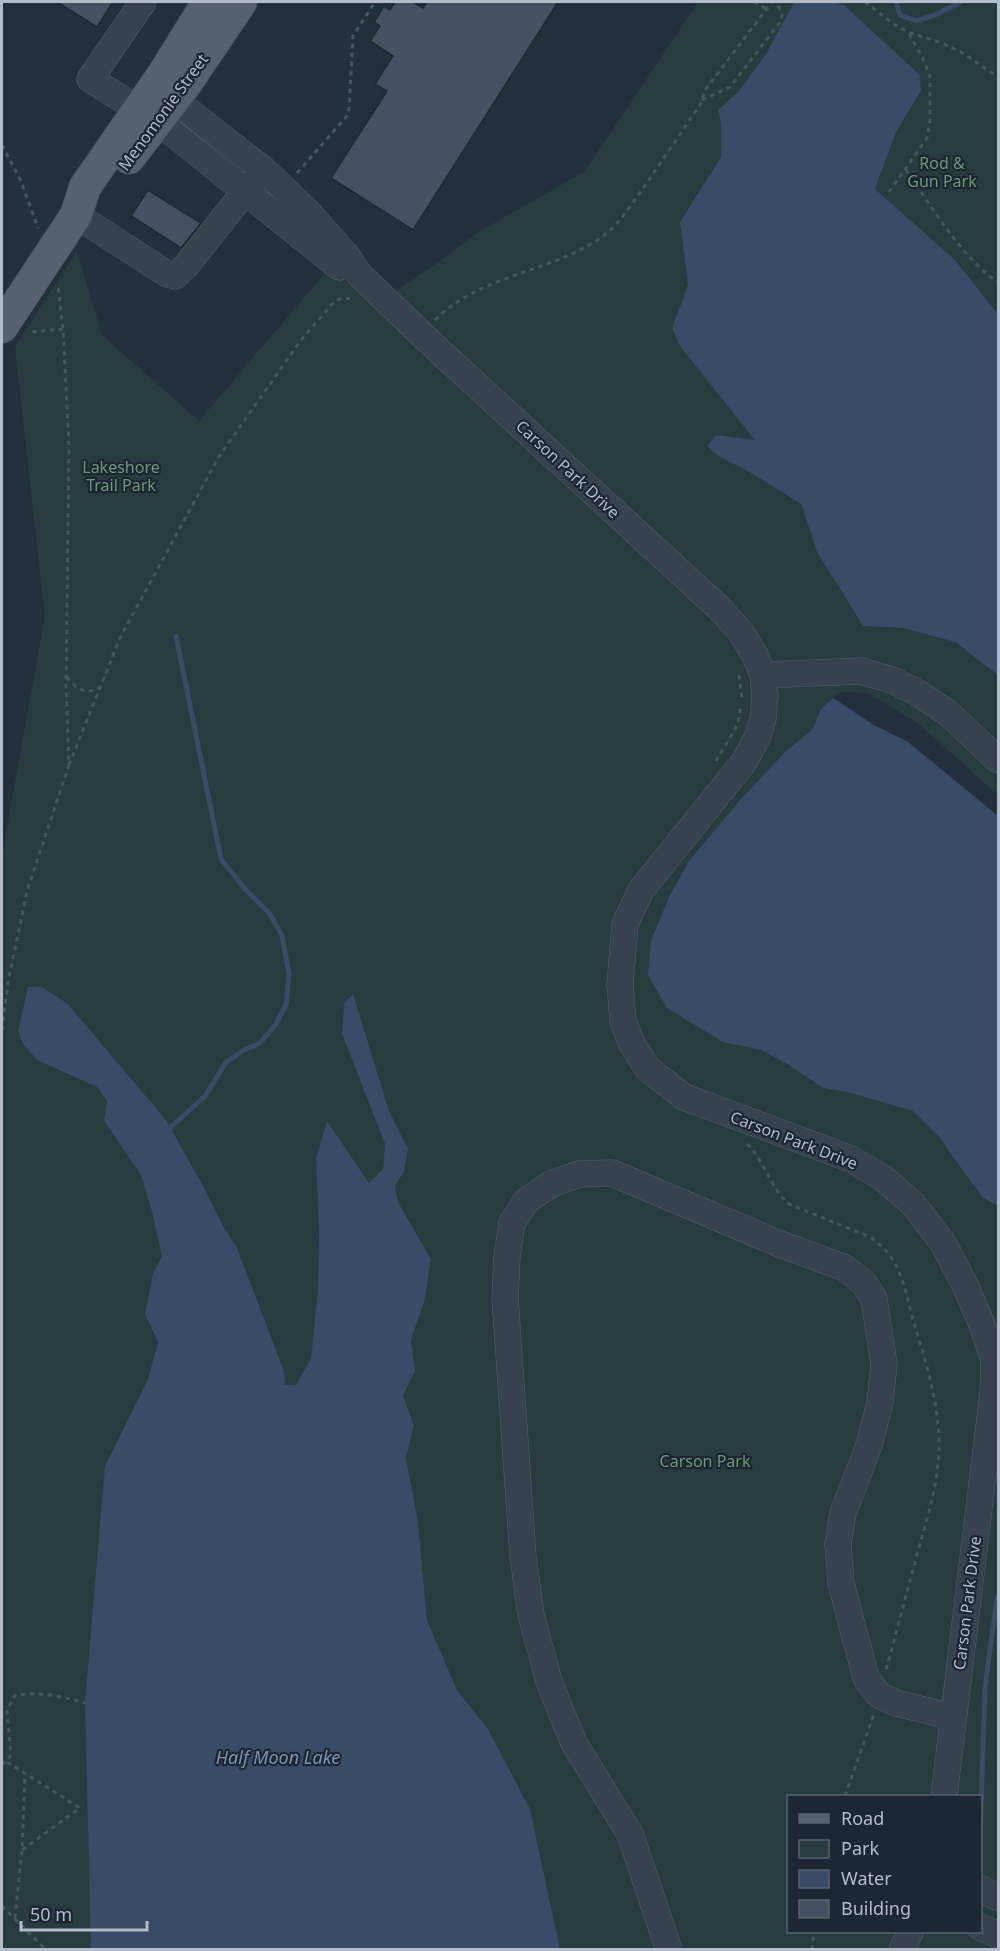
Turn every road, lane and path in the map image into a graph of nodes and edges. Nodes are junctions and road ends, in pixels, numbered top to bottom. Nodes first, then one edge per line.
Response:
1 (143, 2) edge
2 (208, 2) edge
3 (241, 2) edge
4 (375, 2) edge
5 (754, 2) edge
6 (774, 2) edge
7 (866, 2) edge
8 (766, 9) junction
9 (908, 32) junction
10 (999, 77) edge
11 (701, 101) junction
12 (156, 104) junction
13 (2, 145) edge
14 (264, 170) junction
15 (906, 170) junction
16 (296, 174) dead end
17 (246, 190) junction
18 (889, 192) dead end
19 (76, 215) junction
20 (39, 230) dead end
21 (359, 274) junction
22 (57, 281) dead end
23 (999, 282) edge
24 (359, 301) dead end
25 (430, 325) dead end
26 (2, 327) edge
27 (63, 329) junction
28 (32, 332) dead end
29 (737, 668) dead end
30 (763, 675) junction
31 (66, 676) junction
32 (101, 685) junction
33 (999, 760) edge
34 (69, 765) junction
35 (710, 768) dead end
36 (2, 1030) edge
37 (744, 1142) dead end
38 (996, 1363) edge
39 (879, 1695) junction
40 (85, 1703) dead end
41 (2, 1705) edge
42 (8, 1711) junction
43 (953, 1717) junction
44 (7, 1762) junction
45 (2, 1764) edge
46 (25, 1773) junction
47 (846, 1795) edge
48 (944, 1795) edge
49 (22, 1850) junction
50 (982, 1889) edge
51 (999, 1898) edge
52 (2, 1906) edge
53 (15, 1918) junction
54 (982, 1927) edge
55 (814, 1933) edge
56 (910, 1933) edge
57 (999, 1935) edge
58 (46, 1950) edge
59 (669, 1950) edge
60 (812, 1950) edge
61 (902, 1950) edge

1 - 12 street
2 - 12 main road, Menomonie Street
3 - 12 main road, Menomonie Street
4 - 16 path
5 - 8 path
6 - 8 path
6 - 11 path
7 - 9 path
8 - 11 path
9 - 10 path
9 - 15 path
11 - 25 path
12 - 14 street, Carson Park Drive
12 - 17 street, Carson Park Drive
12 - 19 main road, Menomonie Street
13 - 20 path
14 - 17 street
14 - 21 street, Carson Park Drive
15 - 18 path
15 - 23 path
17 - 19 street
17 - 21 street, Carson Park Drive
19 - 26 main road, Menomonie Street
21 - 30 street, Carson Park Drive
22 - 27 path
24 - 32 path
27 - 28 path
27 - 31 path
29 - 35 path
30 - 33 street
30 - 38 street, Carson Park Drive
31 - 32 path
31 - 34 path
32 - 34 path
34 - 36 path
37 - 39 path
38 - 43 street, Carson Park Drive
39 - 43 street
39 - 47 path
39 - 59 street
40 - 42 path
41 - 42 path
42 - 44 path
43 - 48 street, Carson Park Drive
44 - 45 path
44 - 46 path
46 - 49 path
46 - 49 path
49 - 53 path
50 - 51 street
52 - 53 path
53 - 58 path
54 - 57 street
55 - 60 path
56 - 61 street

